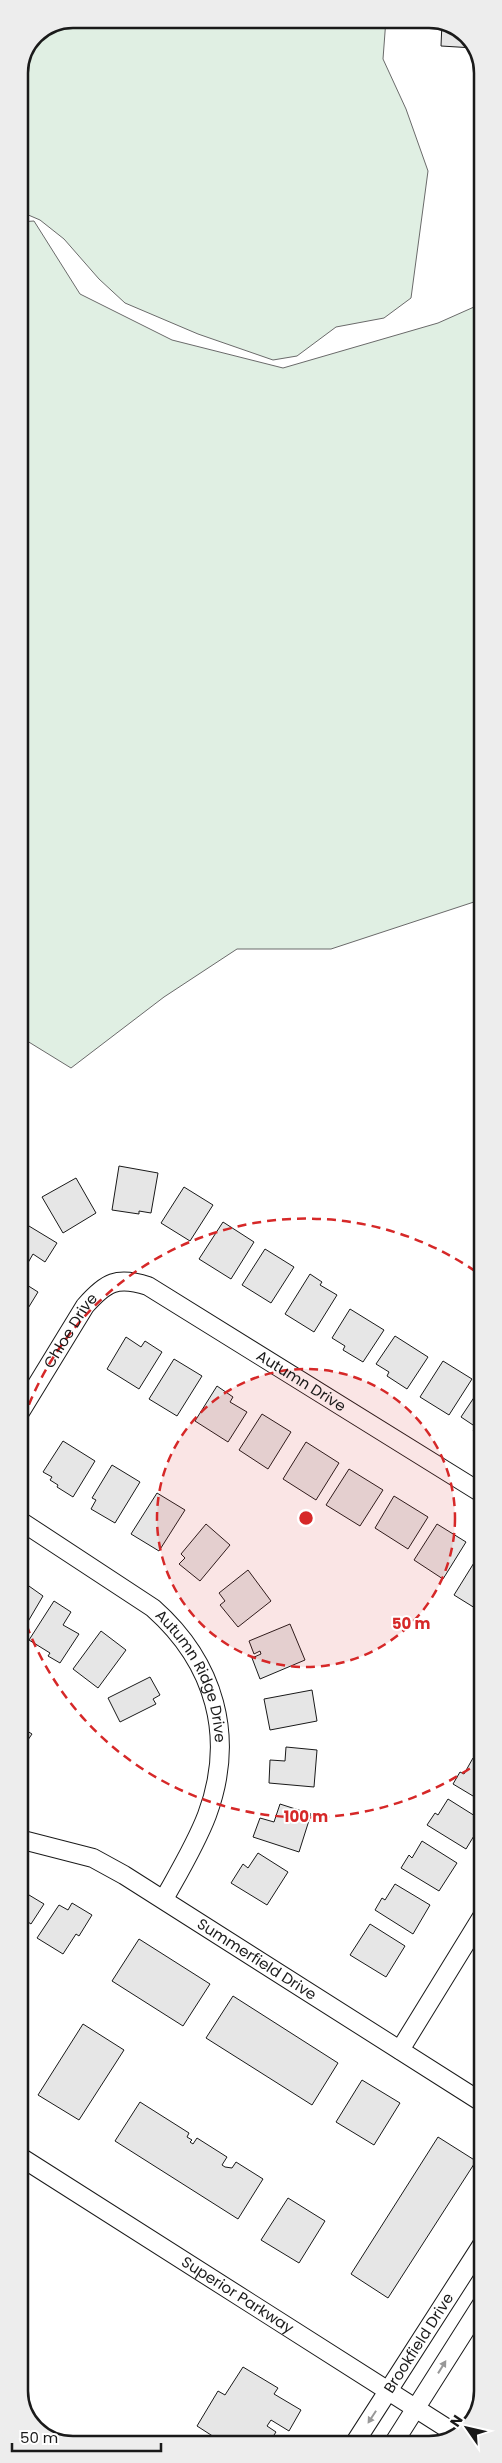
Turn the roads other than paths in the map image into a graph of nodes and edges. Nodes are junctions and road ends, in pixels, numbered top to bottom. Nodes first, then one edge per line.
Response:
1 (115, 1281) joint
2 (28, 1399) edge
3 (474, 1488) edge
4 (28, 1526) edge
5 (28, 1841) edge
6 (164, 1899) junction
7 (474, 1930) edge
8 (400, 2050) junction
9 (474, 2097) edge
10 (28, 2162) edge
11 (474, 2260) edge
12 (474, 2316) edge
13 (389, 2390) junction
14 (416, 2408) junction
15 (442, 2425) edge
16 (359, 2436) edge
17 (398, 2436) edge

1 - 2 street, Chloe Drive
1 - 3 street, Autumn Drive
4 - 6 street, Autumn Ridge Drive
5 - 6 street, Summerfield Drive
6 - 8 street, Summerfield Drive
7 - 8 street
8 - 9 street, Summerfield Drive
10 - 13 street, Superior Parkway
11 - 13 street, Brookfield Drive
14 -> 12 street
13 - 14 street, Superior Parkway
13 -> 16 street, Brookfield Drive
14 - 15 street, Superior Parkway
14 - 17 street

